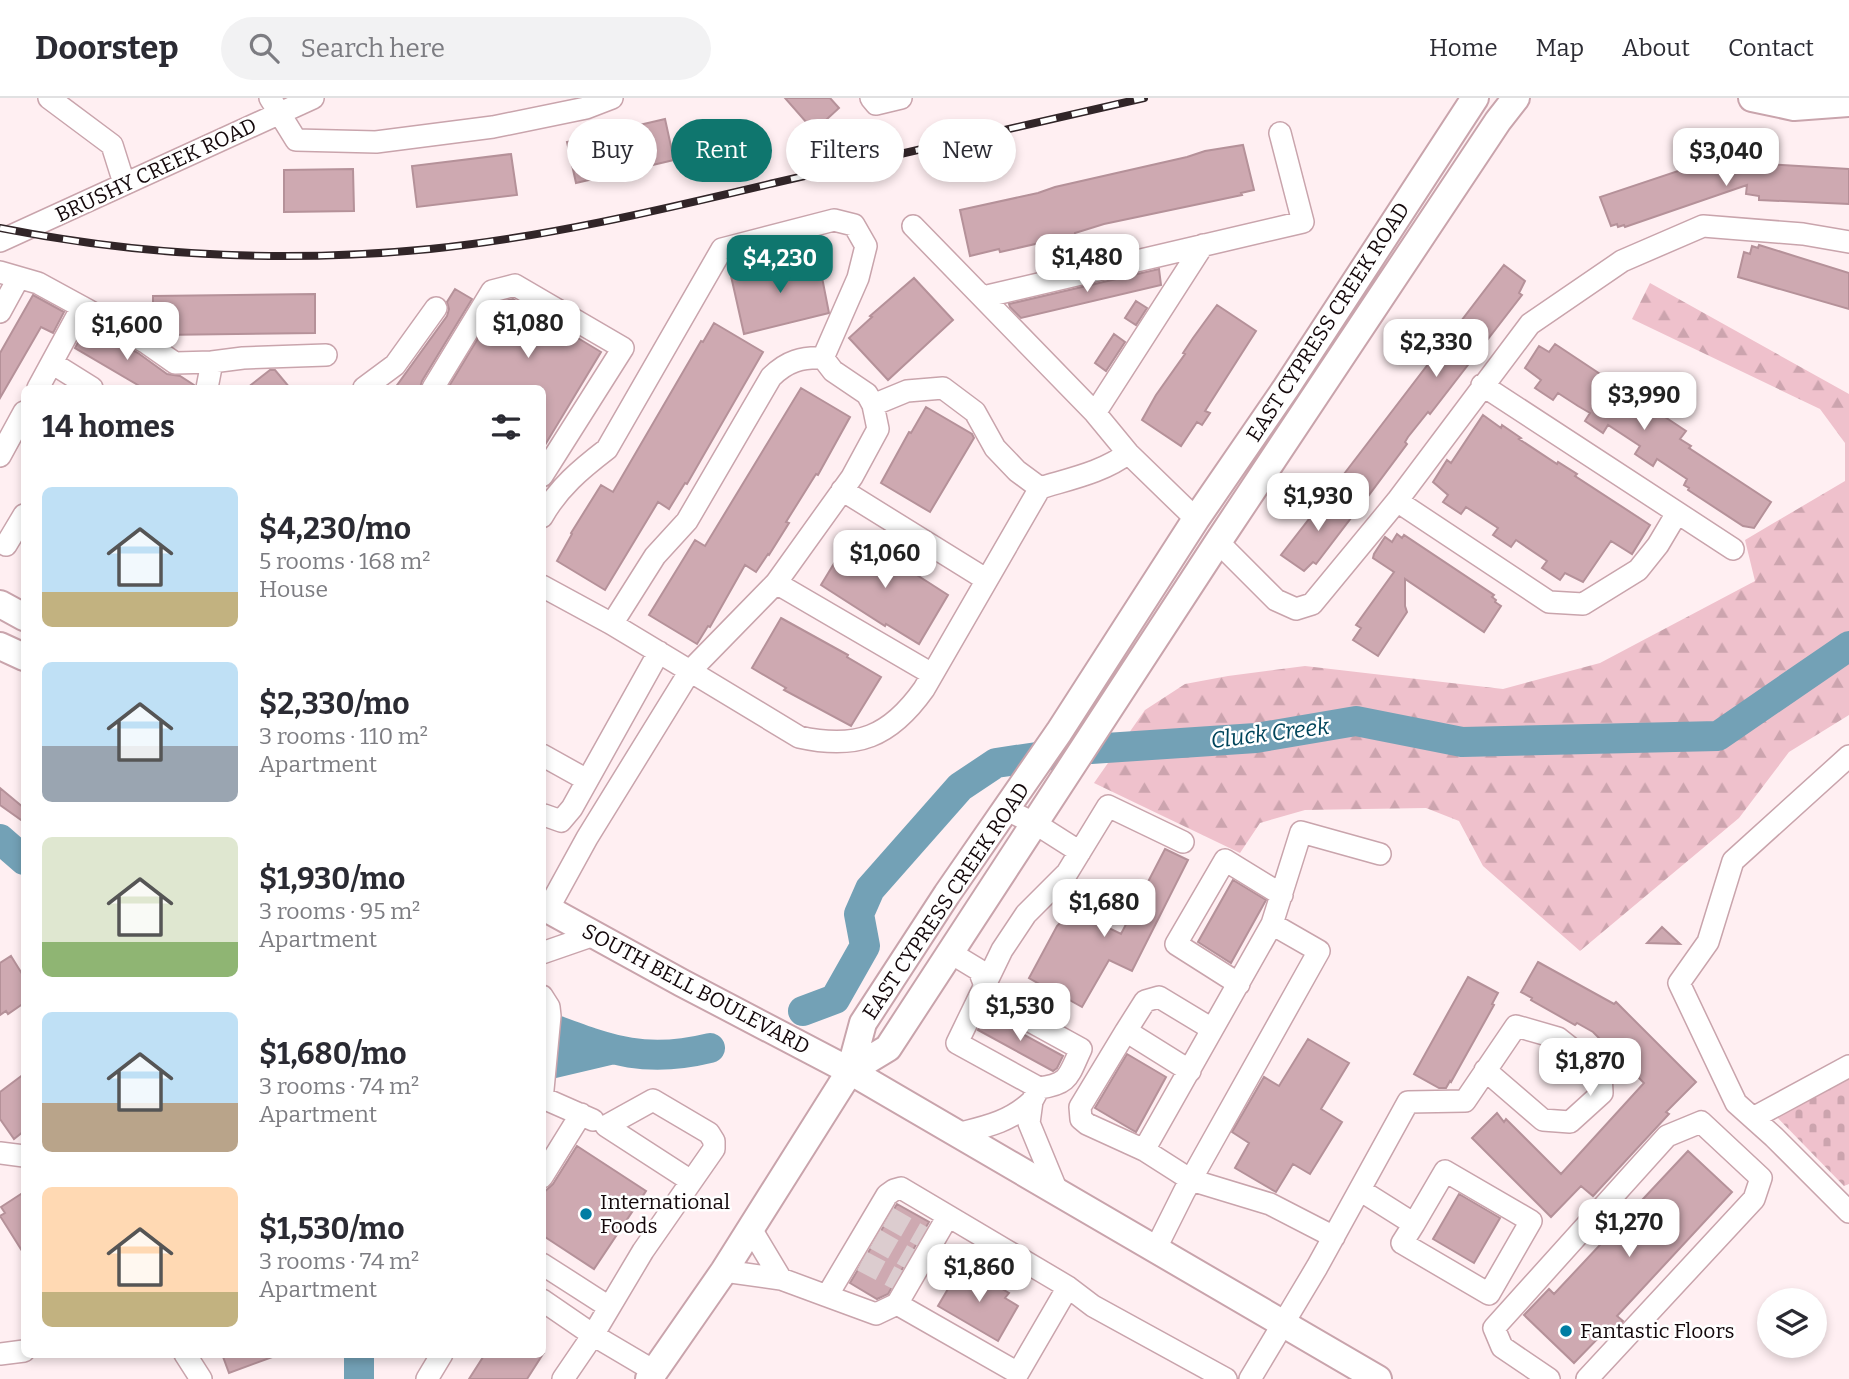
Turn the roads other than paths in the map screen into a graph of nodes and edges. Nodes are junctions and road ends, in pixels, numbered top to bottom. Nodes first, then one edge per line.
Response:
1 (49, 98) edge
2 (313, 98) edge
3 (612, 98) edge
4 (871, 98) edge
5 (901, 98) edge
6 (1475, 98) edge
7 (1516, 98) edge
8 (1752, 98) edge
9 (1849, 103) edge
10 (275, 106) edge
11 (1280, 134) dead end
12 (124, 183) junction
13 (913, 226) dead end
14 (0, 241) edge
15 (1849, 242) edge
16 (1203, 245) junction
17 (9, 275) edge
18 (983, 297) junction
19 (82, 307) junction
20 (436, 308) dead end
21 (0, 312) edge
22 (326, 355) dead end
23 (823, 358) junction
24 (212, 362) junction
25 (52, 363) junction
26 (40, 385) edge
27 (87, 385) edge
28 (208, 385) edge
29 (368, 385) edge
30 (435, 385) edge
31 (1482, 385) junction
32 (873, 405) junction
33 (1095, 414) junction
34 (21, 418) edge
35 (1128, 453) junction
36 (0, 456) edge
37 (546, 470) edge
38 (1040, 488) junction
39 (842, 490) junction
40 (1397, 501) junction
41 (546, 510) edge
42 (1677, 513) junction
43 (1196, 519) junction
44 (21, 522) edge
45 (1218, 542) junction
46 (10, 548) edge
47 (1733, 549) dead end
48 (987, 580) junction
49 (776, 583) junction
50 (546, 589) edge
51 (0, 604) edge
52 (21, 615) edge
53 (612, 624) junction
54 (0, 646) edge
55 (659, 652) junction
56 (21, 656) edge
57 (690, 671) junction
58 (932, 674) junction
59 (1849, 756) edge
60 (546, 757) edge
61 (587, 780) junction
62 (1007, 810) junction
63 (546, 817) edge
64 (1035, 824) junction
65 (1183, 842) dead end
66 (1080, 852) junction
67 (1380, 854) dead end
68 (1282, 895) junction
69 (546, 906) edge
70 (546, 909) edge
71 (1272, 924) junction
72 (594, 935) junction
73 (546, 952) edge
74 (951, 953) junction
75 (985, 982) junction
76 (1239, 984) junction
77 (546, 1002) edge
78 (1212, 1030) junction
79 (1126, 1031) junction
80 (546, 1063) edge
81 (1849, 1066) edge
82 (1485, 1070) junction
83 (850, 1071) junction
84 (1190, 1071) junction
85 (1035, 1095) junction
86 (546, 1100) edge
87 (580, 1114) junction
88 (1753, 1118) junction
89 (606, 1126) junction
90 (957, 1134) junction
91 (1144, 1150) junction
92 (0, 1153) edge
93 (21, 1156) edge
94 (546, 1170) edge
95 (1191, 1180) junction
96 (691, 1181) junction
97 (1360, 1190) junction
98 (1057, 1191) junction
99 (1845, 1201) edge
100 (948, 1216) junction
101 (1414, 1224) junction
102 (751, 1230) junction
103 (1334, 1237) junction
104 (1155, 1250) junction
105 (546, 1267) edge
106 (724, 1270) junction
107 (781, 1279) junction
108 (1068, 1287) junction
109 (902, 1290) junction
110 (827, 1296) junction
111 (546, 1303) edge
112 (609, 1307) junction
113 (1284, 1324) junction
114 (593, 1335) junction
115 (21, 1352) edge
116 (0, 1354) edge
117 (188, 1358) edge
118 (440, 1358) edge
119 (652, 1375) edge
120 (201, 1379) edge
121 (427, 1379) edge
122 (563, 1379) edge
123 (1226, 1379) edge
124 (1250, 1379) edge
125 (1378, 1379) edge
126 (1549, 1379) edge
127 (1587, 1379) edge

1 - 12 street
2 - 10 street, BRUSHY CREEK ROAD
3 - 10 street
4 - 5 street
6 - 43 main road, EAST CYPRESS CREEK ROAD
7 - 45 main road, EAST CYPRESS CREEK ROAD
8 - 9 main road
10 - 12 street, BRUSHY CREEK ROAD
11 - 16 street
12 - 14 street, BRUSHY CREEK ROAD
13 - 18 street
15 - 31 street
16 - 18 street
16 - 33 street
17 - 19 street
17 - 21 street
18 - 33 street
19 - 24 street
19 - 25 street
20 - 29 street
22 - 24 street
23 - 32 street
23 - 41 street
23 - 53 street
24 - 28 street
25 - 26 street
25 - 27 street
30 - 37 street
31 - 40 street
31 - 42 street
32 - 38 street
32 - 39 street
33 - 35 street
34 - 36 street
35 - 38 street
35 - 43 street
38 - 48 street
39 - 48 street
39 - 49 street
40 - 42 street
40 - 45 street
42 - 47 street
43 - 45 main road
43 - 62 main road, EAST CYPRESS CREEK ROAD
44 - 46 street
45 - 64 main road, EAST CYPRESS CREEK ROAD
48 - 58 street
49 - 57 street
49 - 58 street
50 - 53 street
51 - 52 main road
53 - 55 street
54 - 56 main road
55 - 57 street
55 - 61 street
57 - 58 street
57 - 69 street
59 - 88 street
60 - 61 street
61 - 63 street
62 - 64 street
62 - 83 main road, EAST CYPRESS CREEK ROAD
64 - 66 street
64 - 74 main road, EAST CYPRESS CREEK ROAD
65 - 66 street
66 - 75 street
67 - 68 street
68 - 71 street
68 - 76 street
70 - 72 main road, SOUTH BELL BOULEVARD
71 - 76 street
71 - 95 street
72 - 73 street
72 - 83 main road, SOUTH BELL BOULEVARD
74 - 75 street
74 - 83 main road, EAST CYPRESS CREEK ROAD
75 - 85 street
75 - 85 street
76 - 78 street
77 - 80 street
78 - 79 street
78 - 84 street
79 - 84 street
79 - 91 street
81 - 88 street
82 - 82 street
82 - 97 street
83 - 90 main road, SOUTH BELL BOULEVARD
83 - 102 main road
84 - 91 street
85 - 90 street
85 - 98 street
86 - 87 street
87 - 89 street
87 - 94 street
88 - 99 street
89 - 96 street
89 - 96 street
90 - 98 main road, SOUTH BELL BOULEVARD
91 - 95 street
92 - 93 street
95 - 103 street
95 - 104 street
96 - 112 street
97 - 101 street
97 - 103 street
98 - 104 main road, SOUTH BELL BOULEVARD
100 - 108 street
100 - 109 street
100 - 110 street
101 - 101 street
102 - 106 main road
102 - 107 street
103 - 113 street
104 - 113 main road, SOUTH BELL BOULEVARD
105 - 112 street
106 - 107 street
106 - 119 main road
107 - 110 street
108 - 109 street
108 - 123 street
109 - 110 street
111 - 114 street
112 - 114 street
113 - 124 street
113 - 125 main road
114 - 119 street
114 - 122 street
115 - 116 street
117 - 120 street
118 - 121 street
126 - 127 street

